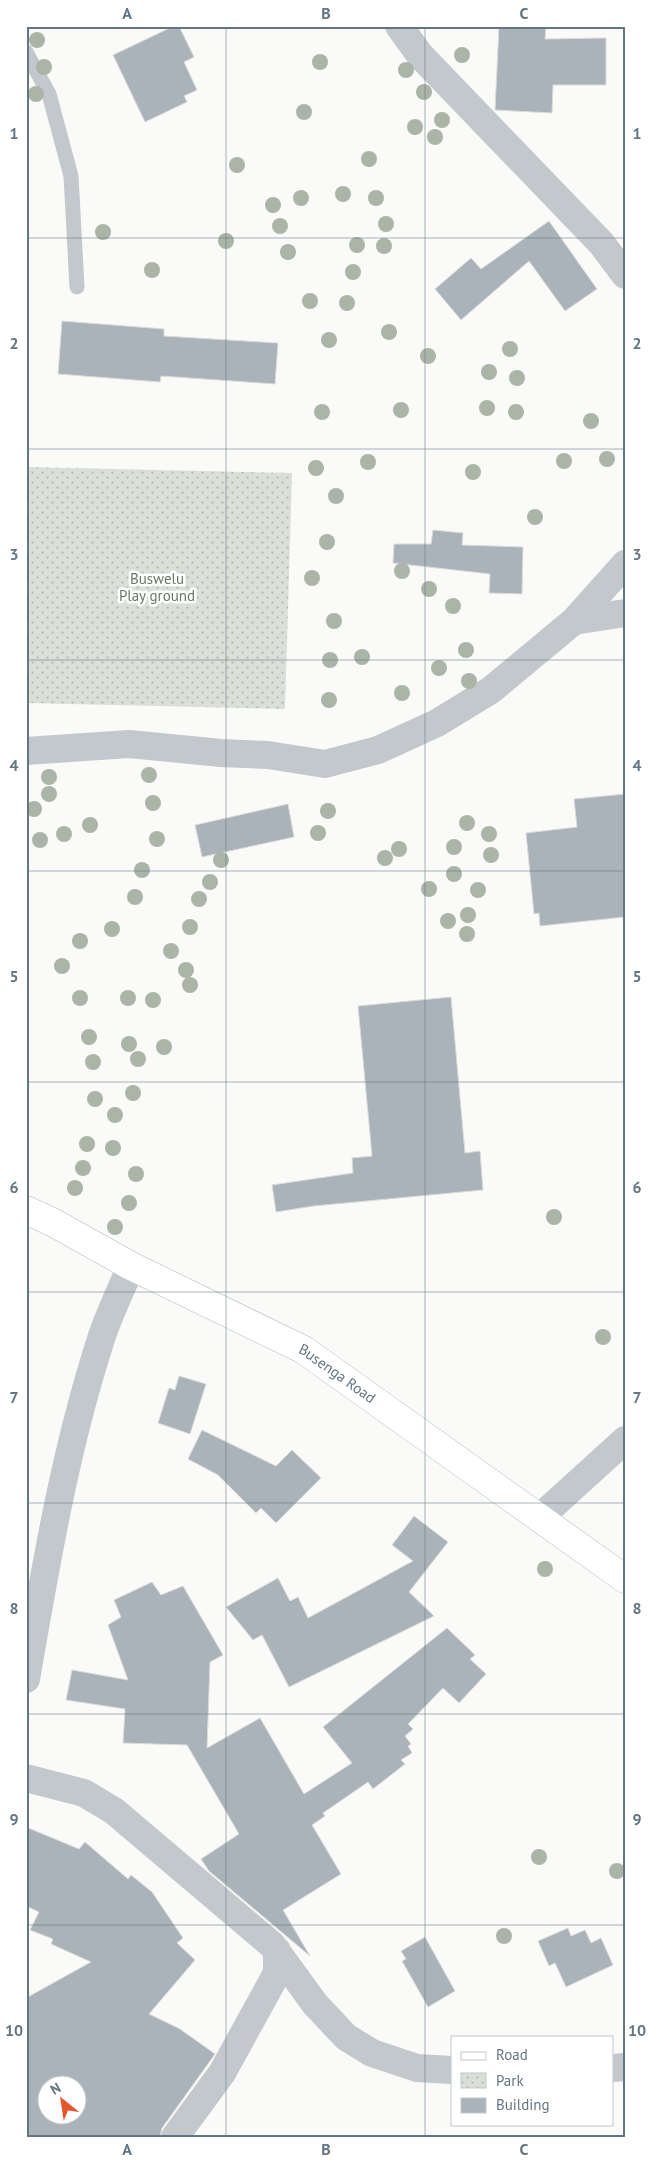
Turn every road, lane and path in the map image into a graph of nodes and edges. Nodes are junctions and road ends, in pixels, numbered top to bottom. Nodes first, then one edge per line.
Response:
1 (399, 26) edge
2 (26, 52) edge
3 (625, 275) edge
4 (77, 287) dead end
5 (625, 564) edge
6 (625, 613) edge
7 (574, 621) junction
8 (26, 751) edge
9 (26, 1210) edge
10 (131, 1266) junction
11 (625, 1440) edge
12 (539, 1518) junction
13 (625, 1579) edge
14 (26, 1679) edge
15 (26, 1778) edge
16 (277, 1951) junction
17 (451, 2070) edge
18 (175, 2137) edge

1 - 3 street
2 - 4 lane
5 - 7 street
6 - 7 street
7 - 8 street
9 - 10 street, Busenga Road
10 - 12 street, Busenga Road
10 - 14 street
11 - 12 street
12 - 13 street, Busenga Road
15 - 16 street
16 - 17 street
16 - 18 street

